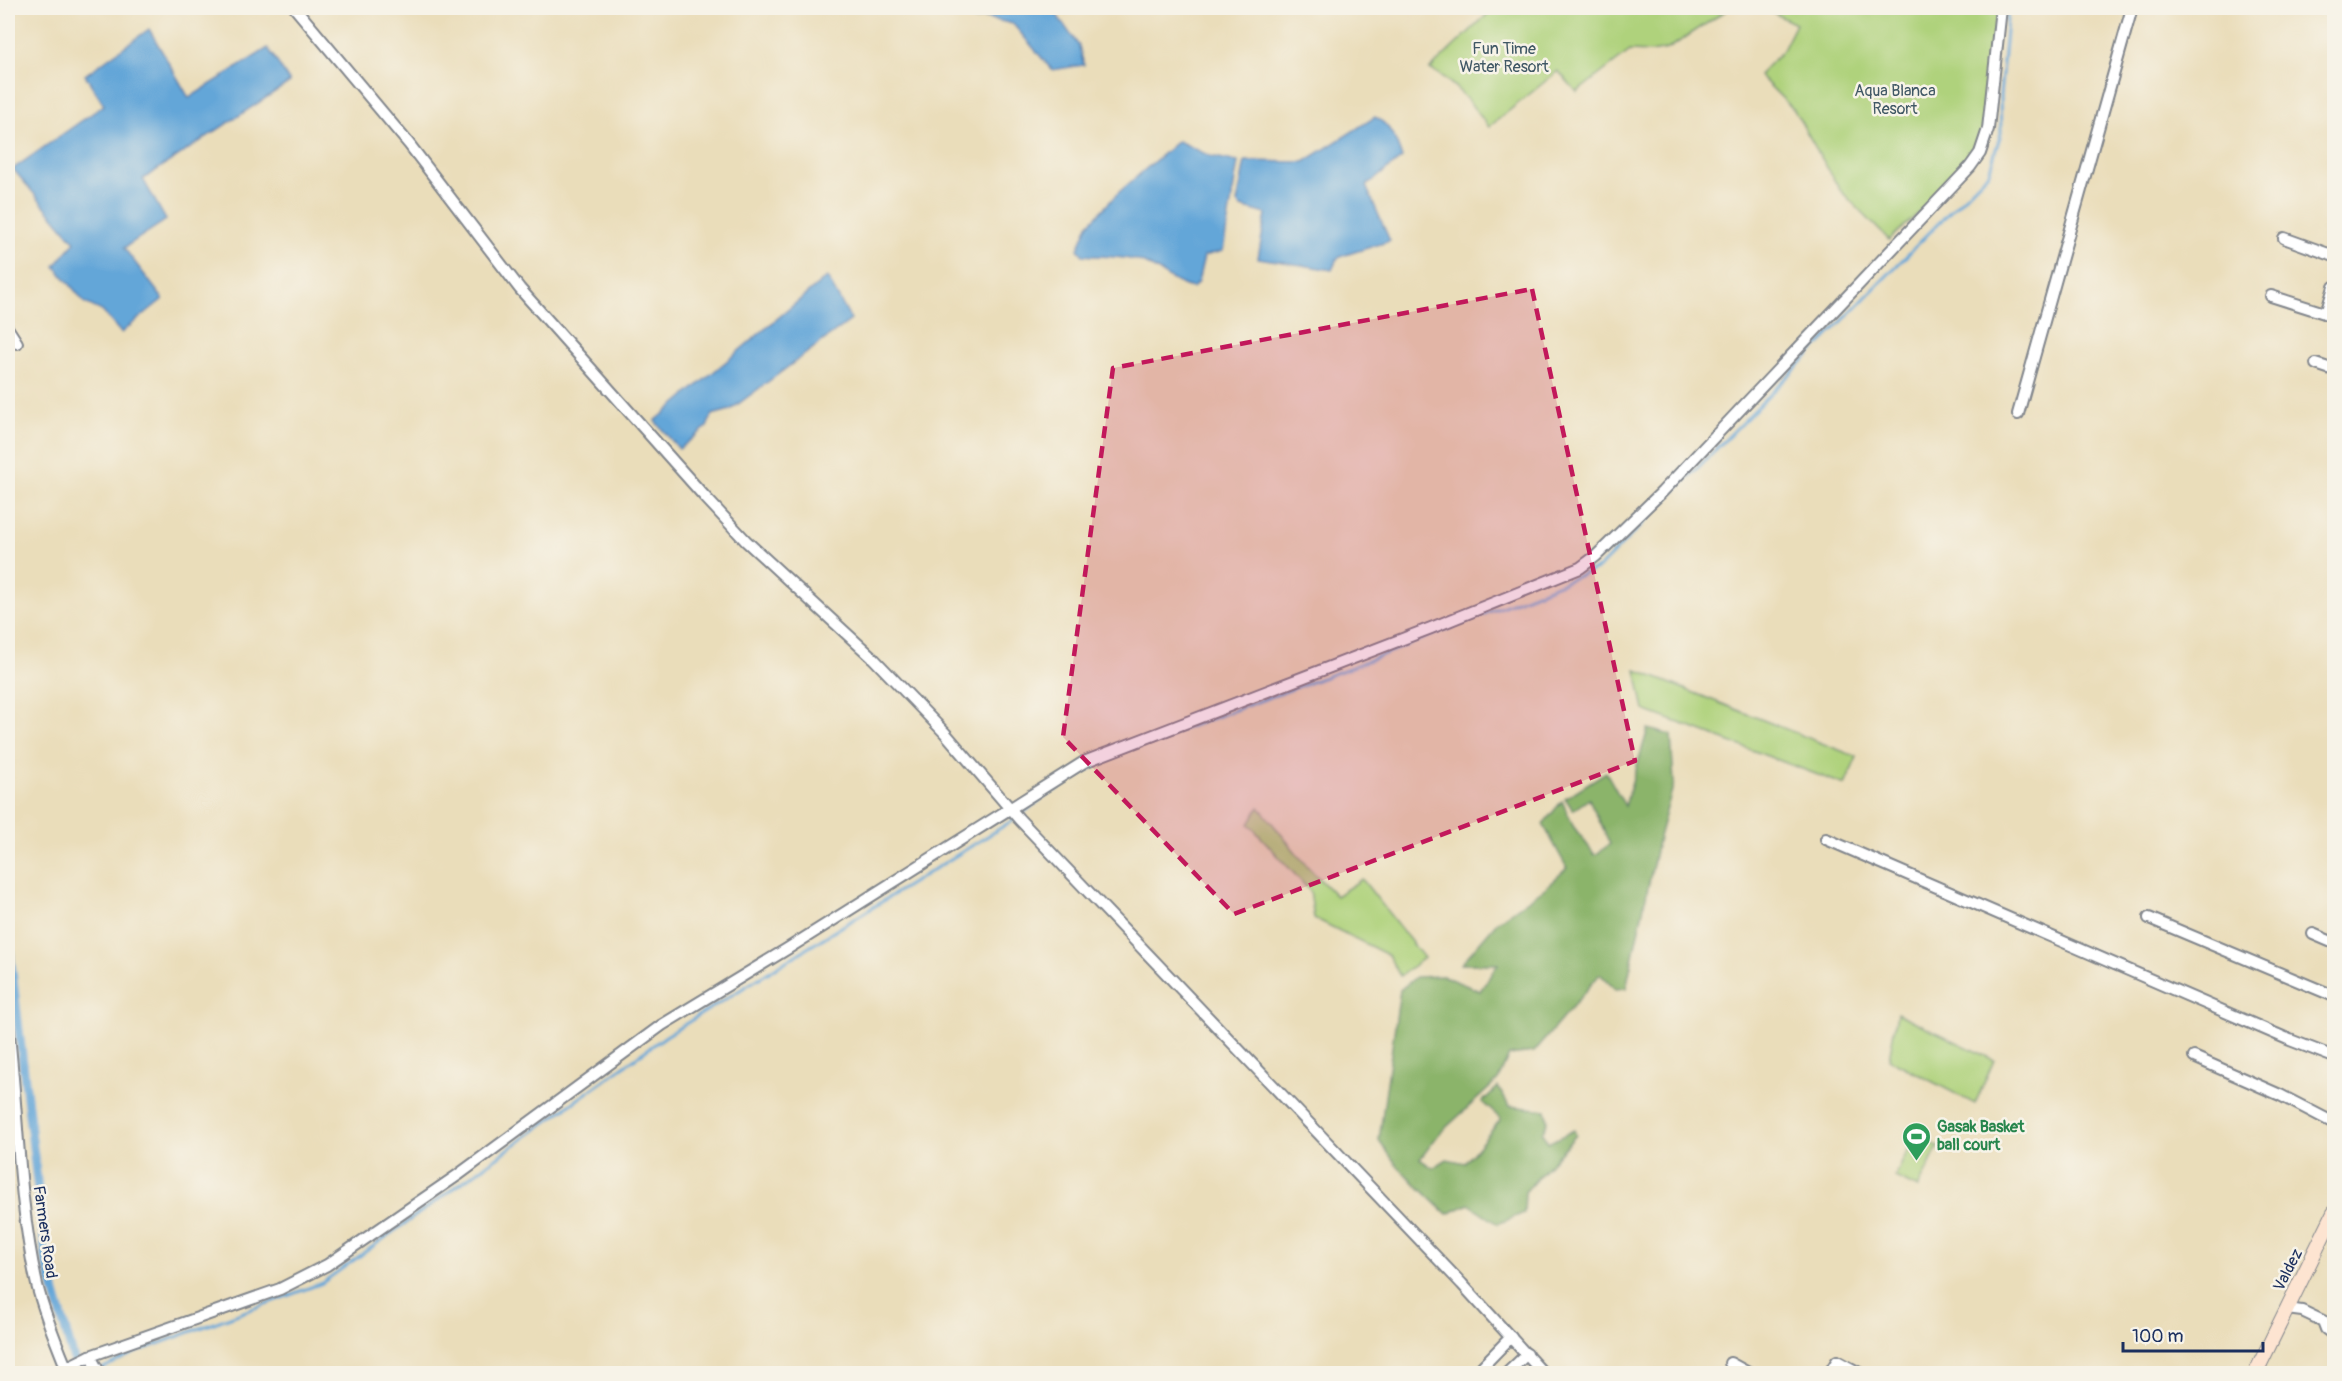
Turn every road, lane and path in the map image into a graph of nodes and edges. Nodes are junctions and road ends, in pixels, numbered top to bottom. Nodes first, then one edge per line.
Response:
1 (295, 8) edge
2 (2001, 8) edge
3 (2132, 8) edge
4 (2284, 238) dead end
5 (2334, 256) edge
6 (2334, 287) edge
7 (2271, 296) dead end
8 (2330, 315) edge
9 (8, 328) edge
10 (17, 343) dead end
11 (2316, 364) dead end
12 (2334, 370) edge
13 (2018, 414) dead end
14 (1014, 813) junction
15 (1826, 839) dead end
16 (2149, 918) dead end
17 (2313, 934) dead end
18 (2334, 943) edge
19 (2334, 996) edge
20 (8, 1026) edge
21 (2194, 1057) dead end
22 (2334, 1057) edge
23 (2334, 1123) edge
24 (2334, 1214) edge
25 (2287, 1309) junction
26 (2334, 1335) edge
27 (1510, 1337) junction
28 (1527, 1354) junction
29 (1730, 1363) dead end
30 (94, 1364) edge
31 (67, 1366) junction
32 (53, 1374) edge
33 (1475, 1374) edge
34 (1506, 1374) edge
35 (1544, 1374) edge
36 (1750, 1374) edge
37 (1829, 1374) edge
38 (1861, 1374) edge
39 (2255, 1374) edge

1 - 14 street
2 - 14 street
3 - 13 street
4 - 5 street
6 - 8 street
7 - 8 street
9 - 10 street
11 - 12 street
14 - 27 street
14 - 30 street
15 - 22 street
16 - 19 street
17 - 18 street
20 - 31 street, Farmers Road
21 - 23 street
24 - 25 street, Valdez
25 - 26 street
25 - 39 street, Valdez
27 - 28 street
27 - 33 street
28 - 34 street
28 - 35 street
29 - 36 street
30 - 31 street
31 - 32 street
37 - 38 street

